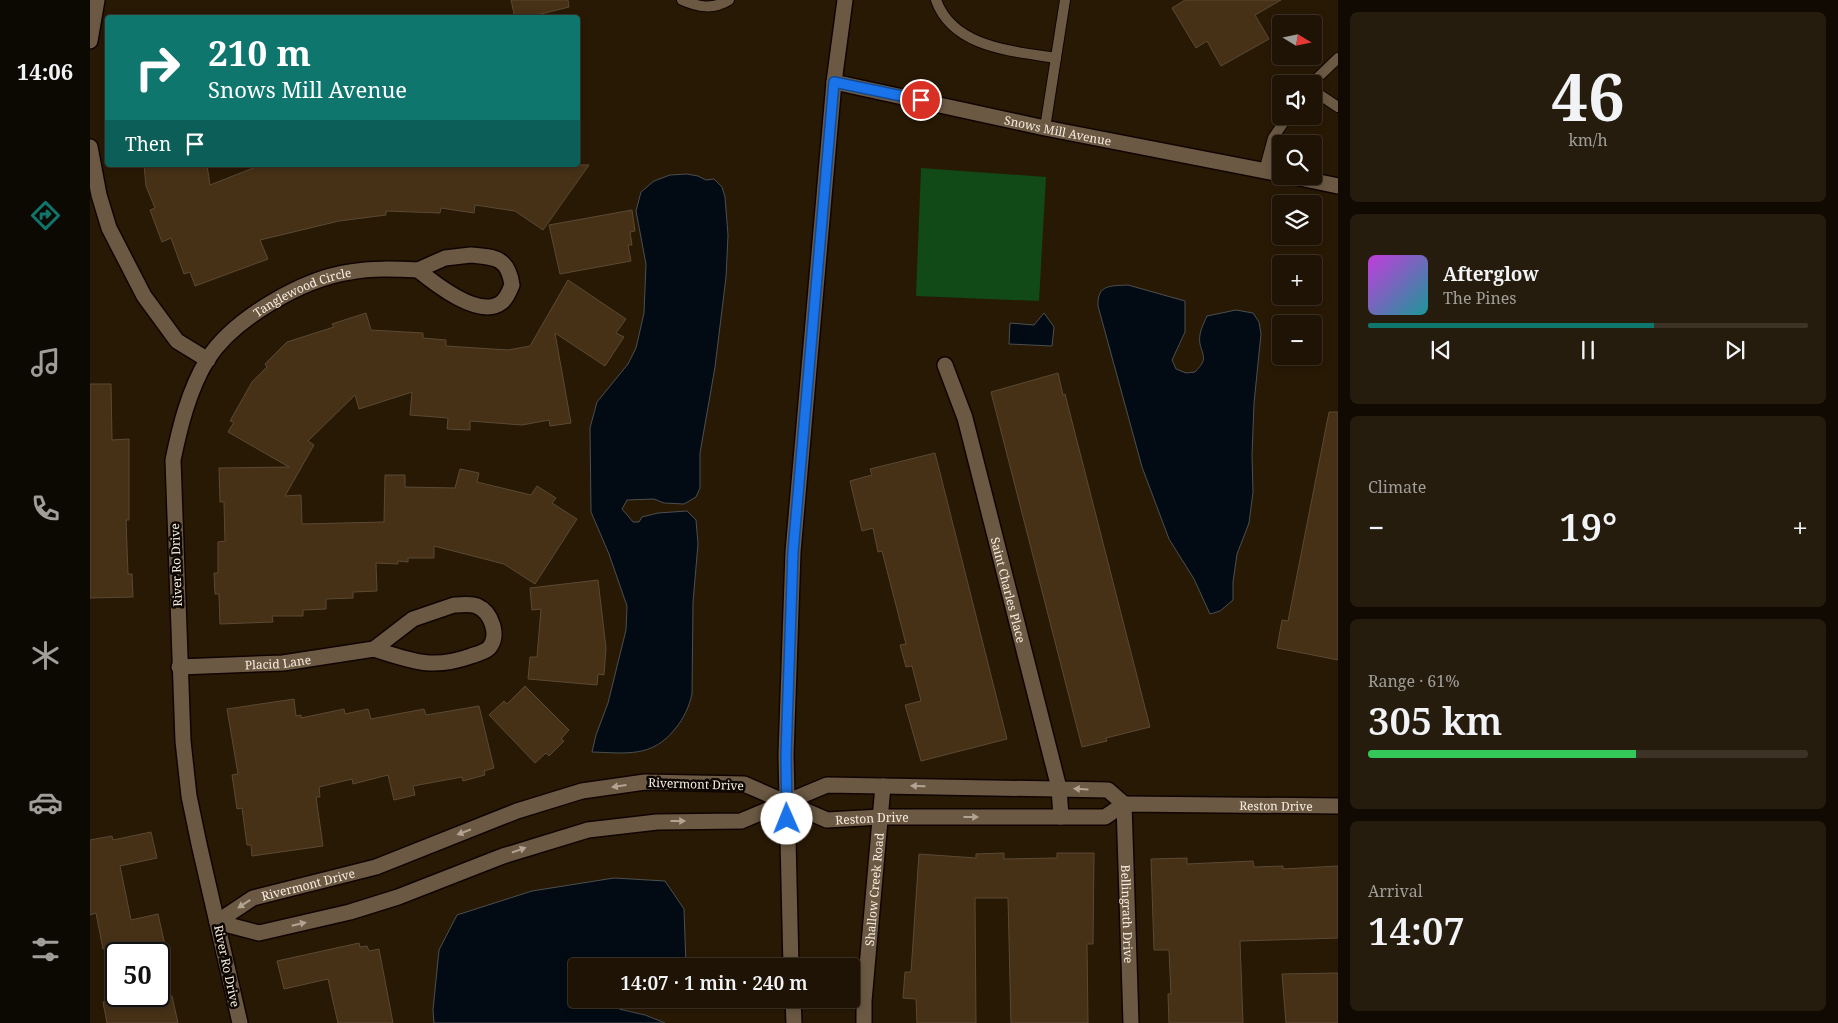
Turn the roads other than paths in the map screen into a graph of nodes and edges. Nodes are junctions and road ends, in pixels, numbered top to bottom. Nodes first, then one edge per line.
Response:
1 (97, 0) edge
2 (682, 0) edge
3 (729, 0) edge
4 (845, 0) edge
5 (936, 0) edge
6 (1065, 0) edge
7 (90, 41) edge
8 (1056, 58) junction
9 (1338, 58) edge
10 (1321, 75) edge
11 (834, 82) junction
12 (1322, 96) edge
13 (1338, 107) edge
14 (1282, 125) edge
15 (1045, 128) junction
16 (90, 147) edge
17 (1264, 171) junction
18 (1272, 172) edge
19 (1322, 183) edge
20 (1338, 186) edge
21 (418, 270) junction
22 (208, 360) junction
23 (945, 365) dead end
24 (374, 648) junction
25 (179, 667) junction
26 (883, 786) junction
27 (1059, 788) junction
28 (786, 802) junction
29 (1124, 804) junction
30 (1338, 806) edge
31 (881, 817) junction
32 (1061, 817) junction
33 (217, 922) junction
34 (792, 958) edge
35 (793, 1008) edge
36 (240, 1023) edge
37 (794, 1023) edge
38 (864, 1023) edge
39 (1131, 1023) edge

1 - 7 street
2 - 3 lane
4 - 11 street
5 - 8 lane
6 - 8 lane
8 - 15 lane
9 - 10 lane
11 - 15 street, Snows Mill Avenue
11 - 28 street
12 - 13 lane
14 - 17 lane
15 - 17 street, Snows Mill Avenue
16 - 22 street
17 - 18 street, Snows Mill Avenue
19 - 20 street
21 - 21 street, Tanglewood Circle
21 - 22 street, Tanglewood Circle
22 - 25 street, River Ro Drive
23 - 27 street, Saint Charles Place
24 - 24 street, Placid Lane
24 - 25 street, Placid Lane
25 - 33 street, River Ro Drive
27 -> 26 street
26 - 28 street
26 - 31 street, Shallow Creek Road
29 -> 27 street
27 - 32 street, Saint Charles Place
28 - 31 street, Reston Drive
33 -> 28 street
28 -> 33 street, Rivermont Drive
28 - 34 street
29 - 30 street, Reston Drive
29 - 32 street, Reston Drive
29 - 39 street, Bellingrath Drive
31 -> 32 street, Reston Drive
31 - 38 street, Shallow Creek Road
33 - 36 street, River Ro Drive
35 - 37 street

